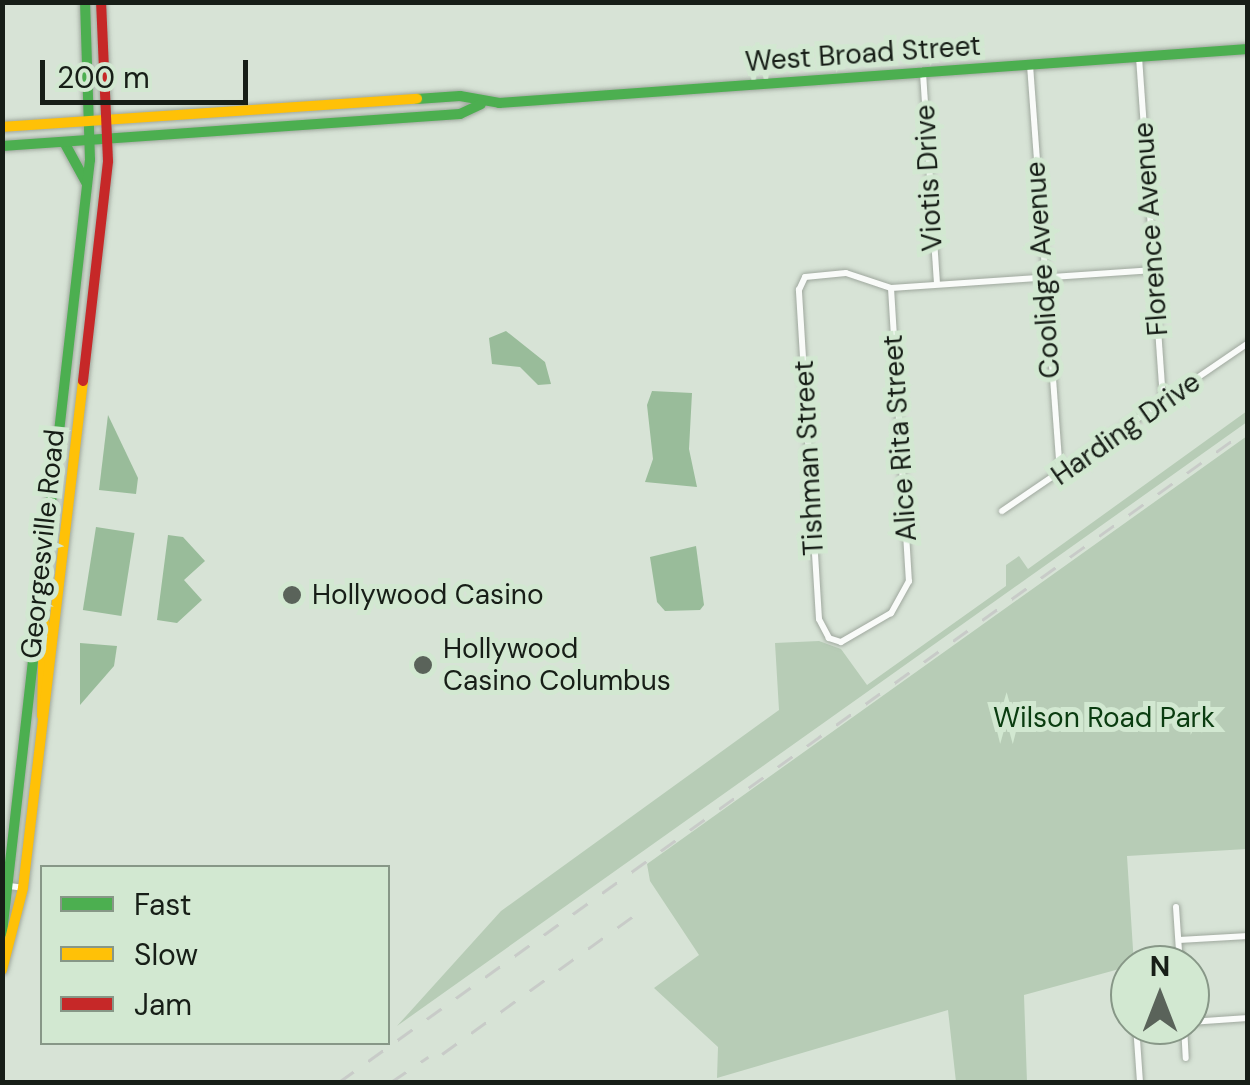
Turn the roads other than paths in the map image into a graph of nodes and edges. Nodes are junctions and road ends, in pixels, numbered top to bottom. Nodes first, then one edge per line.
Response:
1 (84, 2) edge
2 (102, 2) edge
3 (1248, 49) edge
4 (1139, 57) junction
5 (1030, 65) junction
6 (923, 72) junction
7 (482, 104) junction
8 (109, 120) junction
9 (91, 121) junction
10 (2, 127) edge
11 (110, 138) junction
12 (91, 140) junction
13 (64, 142) junction
14 (2, 146) edge
15 (87, 184) junction
16 (1154, 270) junction
17 (1044, 278) junction
18 (937, 284) junction
19 (891, 288) junction
20 (1248, 343) edge
21 (1163, 402) junction
22 (1060, 474) junction
23 (1002, 512) dead end
24 (908, 589) joint
25 (40, 616) junction
26 (44, 734) junction
27 (5, 886) edge
28 (23, 888) junction
29 (1176, 907) dead end
30 (2, 933) edge
31 (1248, 936) edge
32 (1179, 940) junction
33 (1179, 945) edge
34 (2, 970) edge
35 (1248, 1018) edge
36 (1210, 1022) edge
37 (1137, 1045) edge
38 (1186, 1045) edge
39 (1186, 1058) dead end
40 (1140, 1082) edge

1 - 9 main road, Georgesville Road
2 - 8 main road, Georgesville Road
3 - 4 main road, West Broad Street
4 - 5 main road, West Broad Street
4 - 16 street, Florence Avenue
5 - 6 main road, West Broad Street
5 - 17 street, Coolidge Avenue
6 - 7 main road, West Broad Street
6 - 18 street, Viotis Drive
7 - 8 main road, West Broad Street
7 - 11 main road, West Broad Street
8 - 9 main road, West Broad Street
8 - 11 main road, Georgesville Road
9 - 10 main road, West Broad Street
9 - 12 main road, Georgesville Road
11 - 12 main road, West Broad Street
11 - 26 main road, Georgesville Road
12 - 13 main road, West Broad Street
12 - 15 main road, Georgesville Road
13 - 14 main road, West Broad Street
13 - 15 main road
15 - 25 main road, Georgesville Road
16 - 17 street
16 - 21 street, Florence Avenue
17 - 18 street
17 - 22 street, Coolidge Avenue
18 - 19 street
19 - 24 street, Alice Rita Street
19 - 24 street, Tishman Street
20 - 21 street, Harding Drive
21 - 22 street, Harding Drive
22 - 23 street, Harding Drive
25 - 26 main road
25 - 27 main road, Georgesville Road
26 - 28 main road, Georgesville Road
27 - 28 street
27 - 30 main road, Georgesville Road
28 - 34 main road, Georgesville Road
29 - 32 street
31 - 32 street
32 - 33 street
35 - 36 street
37 - 40 street
38 - 39 street

